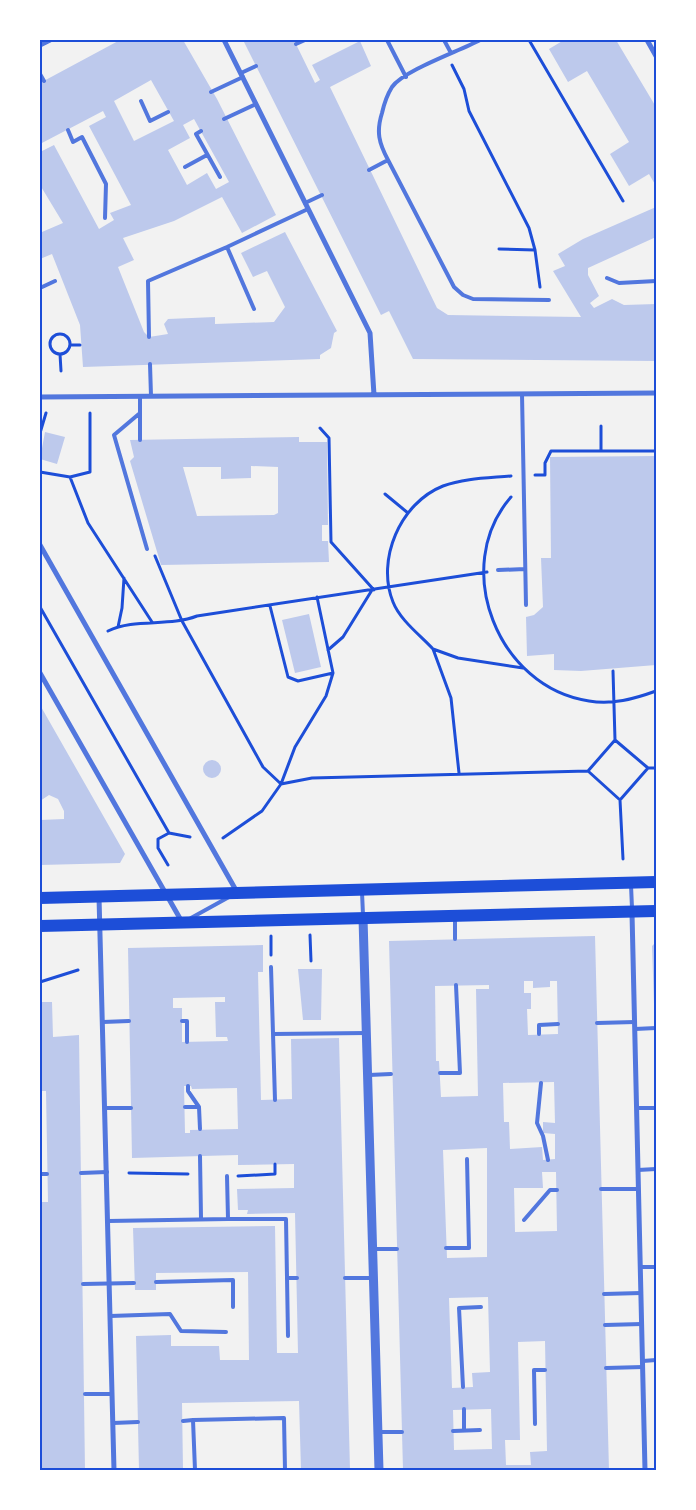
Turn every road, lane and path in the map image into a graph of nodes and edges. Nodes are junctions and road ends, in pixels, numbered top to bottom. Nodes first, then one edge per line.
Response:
1 (50, 40) edge
2 (224, 40) edge
3 (305, 40) edge
4 (387, 40) edge
5 (444, 40) edge
6 (480, 40) edge
7 (529, 40) edge
8 (647, 40) edge
9 (296, 44) dead end
10 (40, 45) edge
11 (451, 53) junction
12 (656, 56) edge
13 (256, 66) dead end
14 (40, 74) edge
15 (242, 75) junction
16 (406, 77) junction
17 (44, 81) dead end
18 (211, 92) dead end
19 (141, 101) dead end
20 (256, 104) junction
21 (168, 112) dead end
22 (224, 119) dead end
23 (68, 130) dead end
24 (201, 131) dead end
25 (208, 155) junction
26 (388, 160) junction
27 (185, 167) dead end
28 (369, 170) dead end
29 (220, 177) dead end
30 (322, 195) dead end
31 (623, 201) dead end
32 (307, 206) junction
33 (105, 218) dead end
34 (227, 248) junction
35 (499, 249) dead end
36 (535, 250) junction
37 (607, 278) dead end
38 (656, 281) edge
39 (55, 282) dead end
40 (40, 288) edge
41 (542, 300) junction
42 (549, 300) dead end
43 (254, 309) dead end
44 (149, 337) dead end
45 (70, 345) junction
46 (80, 345) dead end
47 (60, 354) junction
48 (150, 364) dead end
49 (61, 371) dead end
50 (656, 393) edge
51 (522, 394) junction
52 (374, 395) junction
53 (140, 396) junction
54 (151, 396) junction
55 (40, 397) edge
56 (140, 412) junction
57 (90, 413) dead end
58 (46, 414) dead end
59 (601, 426) dead end
60 (320, 428) dead end
61 (40, 433) edge
62 (140, 440) dead end
63 (601, 451) junction
64 (656, 451) edge
65 (40, 472) edge
66 (524, 475) junction
67 (70, 477) junction
68 (524, 485) junction
69 (385, 494) dead end
70 (408, 513) junction
71 (40, 545) edge
72 (147, 549) joint
73 (525, 569) junction
74 (498, 570) joint
75 (483, 572) junction
76 (124, 578) junction
77 (389, 586) junction
78 (373, 590) junction
79 (316, 598) junction
80 (526, 605) dead end
81 (270, 606) junction
82 (40, 607) edge
83 (182, 621) junction
84 (152, 622) junction
85 (118, 627) junction
86 (108, 631) dead end
87 (432, 649) junction
88 (328, 650) junction
89 (523, 668) junction
90 (613, 671) dead end
91 (40, 673) edge
92 (332, 673) junction
93 (656, 691) edge
94 (614, 702) junction
95 (615, 740) junction
96 (648, 768) junction
97 (656, 768) edge
98 (588, 772) junction
99 (459, 774) junction
100 (281, 784) junction
101 (620, 800) junction
102 (169, 833) junction
103 (223, 838) dead end
104 (194, 844) dead end
105 (623, 859) dead end
106 (168, 865) dead end
107 (656, 882) edge
108 (631, 883) junction
109 (362, 889) junction
110 (237, 893) junction
111 (166, 894) junction
112 (99, 896) junction
113 (40, 898) edge
114 (632, 912) junction
115 (656, 912) edge
116 (455, 916) junction
117 (363, 918) junction
118 (182, 923) junction
119 (100, 924) junction
120 (40, 926) edge
121 (310, 935) dead end
122 (271, 936) dead end
123 (455, 939) dead end
124 (311, 961) dead end
125 (271, 967) joint
126 (78, 970) dead end
127 (40, 982) edge
128 (456, 985) dead end
129 (129, 1021) dead end
130 (182, 1021) dead end
131 (103, 1022) junction
132 (597, 1023) dead end
133 (558, 1024) dead end
134 (635, 1026) junction
135 (656, 1028) edge
136 (366, 1033) junction
137 (273, 1034) junction
138 (539, 1034) dead end
139 (187, 1042) dead end
140 (440, 1073) dead end
141 (392, 1074) dead end
142 (367, 1075) junction
143 (541, 1082) dead end
144 (188, 1086) dead end
145 (275, 1100) dead end
146 (185, 1107) dead end
147 (200, 1107) junction
148 (105, 1108) junction
149 (131, 1108) dead end
150 (637, 1108) junction
151 (656, 1108) edge
152 (200, 1130) dead end
153 (200, 1156) dead end
154 (467, 1159) dead end
155 (548, 1160) dead end
156 (275, 1164) dead end
157 (656, 1169) edge
158 (638, 1170) junction
159 (107, 1172) junction
160 (81, 1173) dead end
161 (40, 1174) edge
162 (47, 1174) dead end
163 (129, 1174) dead end
164 (201, 1174) junction
165 (228, 1176) joint
166 (601, 1189) dead end
167 (638, 1189) junction
168 (556, 1190) dead end
169 (201, 1218) junction
170 (228, 1218) junction
171 (524, 1220) dead end
172 (108, 1221) junction
173 (446, 1248) dead end
174 (372, 1249) junction
175 (396, 1249) dead end
176 (656, 1266) edge
177 (640, 1267) junction
178 (287, 1278) junction
179 (296, 1278) dead end
180 (344, 1278) dead end
181 (373, 1278) junction
182 (156, 1282) dead end
183 (110, 1283) junction
184 (134, 1283) dead end
185 (83, 1284) dead end
186 (641, 1293) junction
187 (604, 1294) dead end
188 (233, 1307) dead end
189 (480, 1307) dead end
190 (110, 1316) junction
191 (642, 1324) junction
192 (605, 1325) dead end
193 (226, 1332) dead end
194 (288, 1336) dead end
195 (656, 1360) edge
196 (643, 1361) junction
197 (643, 1367) junction
198 (606, 1368) dead end
199 (545, 1370) dead end
200 (463, 1387) dead end
201 (85, 1394) dead end
202 (112, 1394) junction
203 (464, 1409) dead end
204 (193, 1420) junction
205 (183, 1421) dead end
206 (138, 1422) dead end
207 (113, 1423) junction
208 (535, 1424) dead end
209 (464, 1430) junction
210 (480, 1430) dead end
211 (453, 1431) dead end
212 (378, 1432) junction
213 (402, 1432) dead end
214 (114, 1470) edge
215 (194, 1470) edge
216 (285, 1470) edge
217 (379, 1470) edge
218 (645, 1470) edge

1 - 10 street
2 - 15 street
3 - 9 lane
4 - 16 lane
5 - 11 lane
6 - 11 lane
7 - 31 path
8 - 12 street
11 - 16 lane
11 - 36 path
13 - 15 lane
14 - 17 lane
15 - 18 lane
15 - 20 street
16 - 26 lane
19 - 21 lane
20 - 22 lane
20 - 32 street
23 - 33 lane
24 - 25 lane
25 - 27 lane
25 - 29 lane
26 - 28 lane
26 - 41 lane
30 - 32 lane
32 - 34 lane
32 - 52 street
34 - 43 lane
34 - 44 lane
35 - 36 path
36 - 41 path
37 - 38 lane
39 - 40 lane
41 - 42 lane
45 - 46 path
45 - 47 path
45 - 47 path
47 - 49 path
48 - 54 lane
50 - 51 street
51 - 52 street
51 - 66 lane
52 - 54 street
53 - 54 street
53 - 55 street
53 - 56 lane
56 - 62 lane
56 - 72 lane
57 - 67 path
58 - 61 path
59 - 63 path
60 - 78 path
63 - 64 path
63 - 66 path
65 - 67 path
66 - 68 lane
66 - 70 path
67 - 76 path
68 - 73 lane
68 - 75 path
69 - 70 path
70 - 77 path
71 - 110 street
72 - 83 path
73 - 74 lane
73 - 80 lane
74 - 75 path
75 - 77 path
75 - 89 path
76 - 84 path
76 - 85 path
77 - 78 path
77 - 87 path
78 - 79 path
78 - 88 path
79 - 81 path
79 - 88 path
81 - 83 path
81 - 92 path
82 - 102 path
83 - 84 path
83 - 100 path
84 - 85 path
85 - 86 path
87 - 89 path
87 - 99 path
88 - 92 path
89 - 94 path
90 - 94 path
91 - 111 street
92 - 100 path
93 - 94 path
94 - 95 path
95 - 96 path
95 - 98 path
96 - 97 path
96 - 101 path
98 - 99 path
98 - 101 path
99 - 100 path
100 - 103 path
101 - 105 path
102 - 104 path
102 - 106 path
107 - 108 main road
108 - 109 main road
108 - 114 lane
109 - 110 main road
109 - 117 lane
110 - 111 main road
110 - 118 lane
111 - 112 main road
111 - 118 street
112 - 113 main road
112 - 119 street
114 - 115 main road
114 - 116 main road
114 - 134 street
116 - 117 main road
116 - 123 lane
117 - 118 main road
117 - 136 street
118 - 119 main road
119 - 120 main road
119 - 131 street
121 - 124 path
122 - 125 path
125 - 137 lane
126 - 127 path
128 - 140 lane
129 - 131 lane
130 - 139 lane
131 - 148 street
132 - 134 lane
133 - 138 lane
134 - 135 lane
134 - 150 street
136 - 137 lane
136 - 142 street
137 - 145 lane
141 - 142 lane
142 - 174 street
143 - 155 lane
144 - 147 lane
146 - 147 lane
147 - 152 lane
148 - 149 lane
148 - 159 street
150 - 151 lane
150 - 158 street
153 - 164 lane
154 - 173 lane
156 - 165 path
157 - 158 lane
158 - 167 street
159 - 160 lane
159 - 172 street
161 - 162 lane
163 - 164 path
164 - 169 lane
165 - 170 lane
166 - 167 lane
167 - 177 street
168 - 171 lane
169 - 170 lane
169 - 172 lane
170 - 178 lane
172 - 183 street
174 - 175 lane
174 - 181 street
176 - 177 lane
177 - 186 street
178 - 179 lane
178 - 194 lane
180 - 181 lane
181 - 212 street
182 - 188 lane
183 - 184 lane
183 - 185 lane
183 - 190 street
186 - 187 lane
186 - 191 street
189 - 200 lane
190 - 193 lane
190 - 202 street
191 - 192 lane
191 - 196 street
195 - 196 lane
196 - 197 street
197 - 198 lane
197 - 218 street
199 - 208 lane
201 - 202 lane
202 - 207 street
203 - 209 lane
204 - 205 lane
204 - 215 lane
204 - 216 lane
206 - 207 lane
207 - 214 street
209 - 210 lane
209 - 211 lane
212 - 213 lane
212 - 217 street

